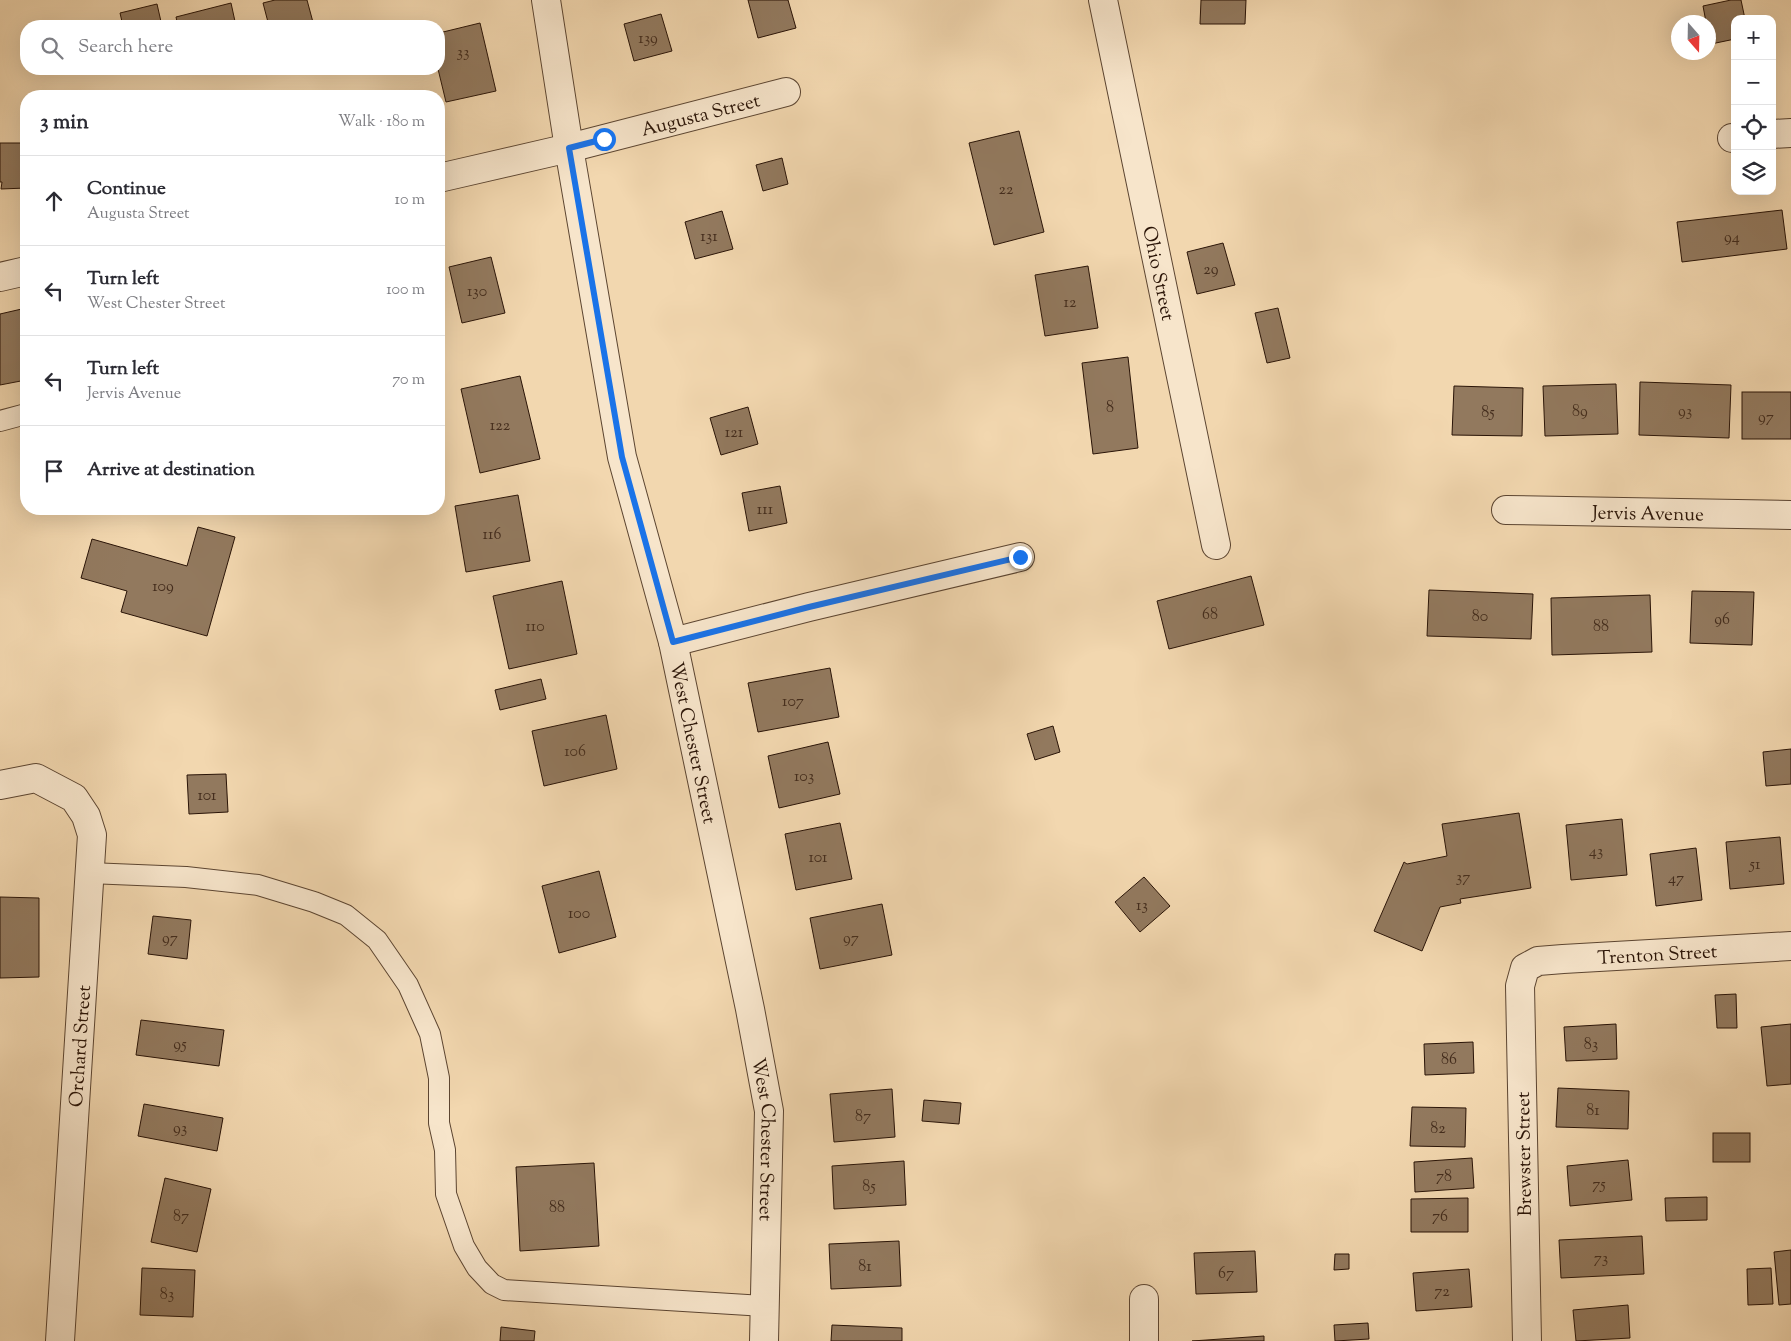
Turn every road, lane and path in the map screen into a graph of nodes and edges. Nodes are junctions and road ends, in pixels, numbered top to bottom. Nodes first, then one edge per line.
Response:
1 (546, 0) edge
2 (1103, 0) edge
3 (786, 92) dead end
4 (1791, 133) edge
5 (1776, 134) edge
6 (569, 148) junction
7 (445, 177) edge
8 (20, 272) edge
9 (0, 277) edge
10 (20, 416) edge
11 (0, 421) edge
12 (1506, 510) dead end
13 (1791, 515) edge
14 (1216, 545) dead end
15 (1020, 557) dead end
16 (673, 642) junction
17 (0, 784) edge
18 (89, 873) junction
19 (1791, 946) edge
20 (1525, 968) joint
21 (1144, 1299) dead end
22 (765, 1306) junction
23 (60, 1341) edge
24 (764, 1341) edge
25 (1144, 1341) edge
26 (1527, 1341) edge

1 - 6 street, West Chester Street
2 - 14 street, Ohio Street
3 - 6 street, Augusta Street
4 - 5 street
6 - 7 street, Augusta Street
6 - 16 street, West Chester Street
8 - 9 street
10 - 11 lane
12 - 13 street, Jervis Avenue
15 - 16 street
16 - 22 street, West Chester Street
17 - 18 street, Orchard Street
18 - 22 lane
18 - 23 street, Orchard Street
19 - 20 street, Trenton Street
20 - 26 street, Brewster Street
21 - 25 street
22 - 24 street, West Chester Street

